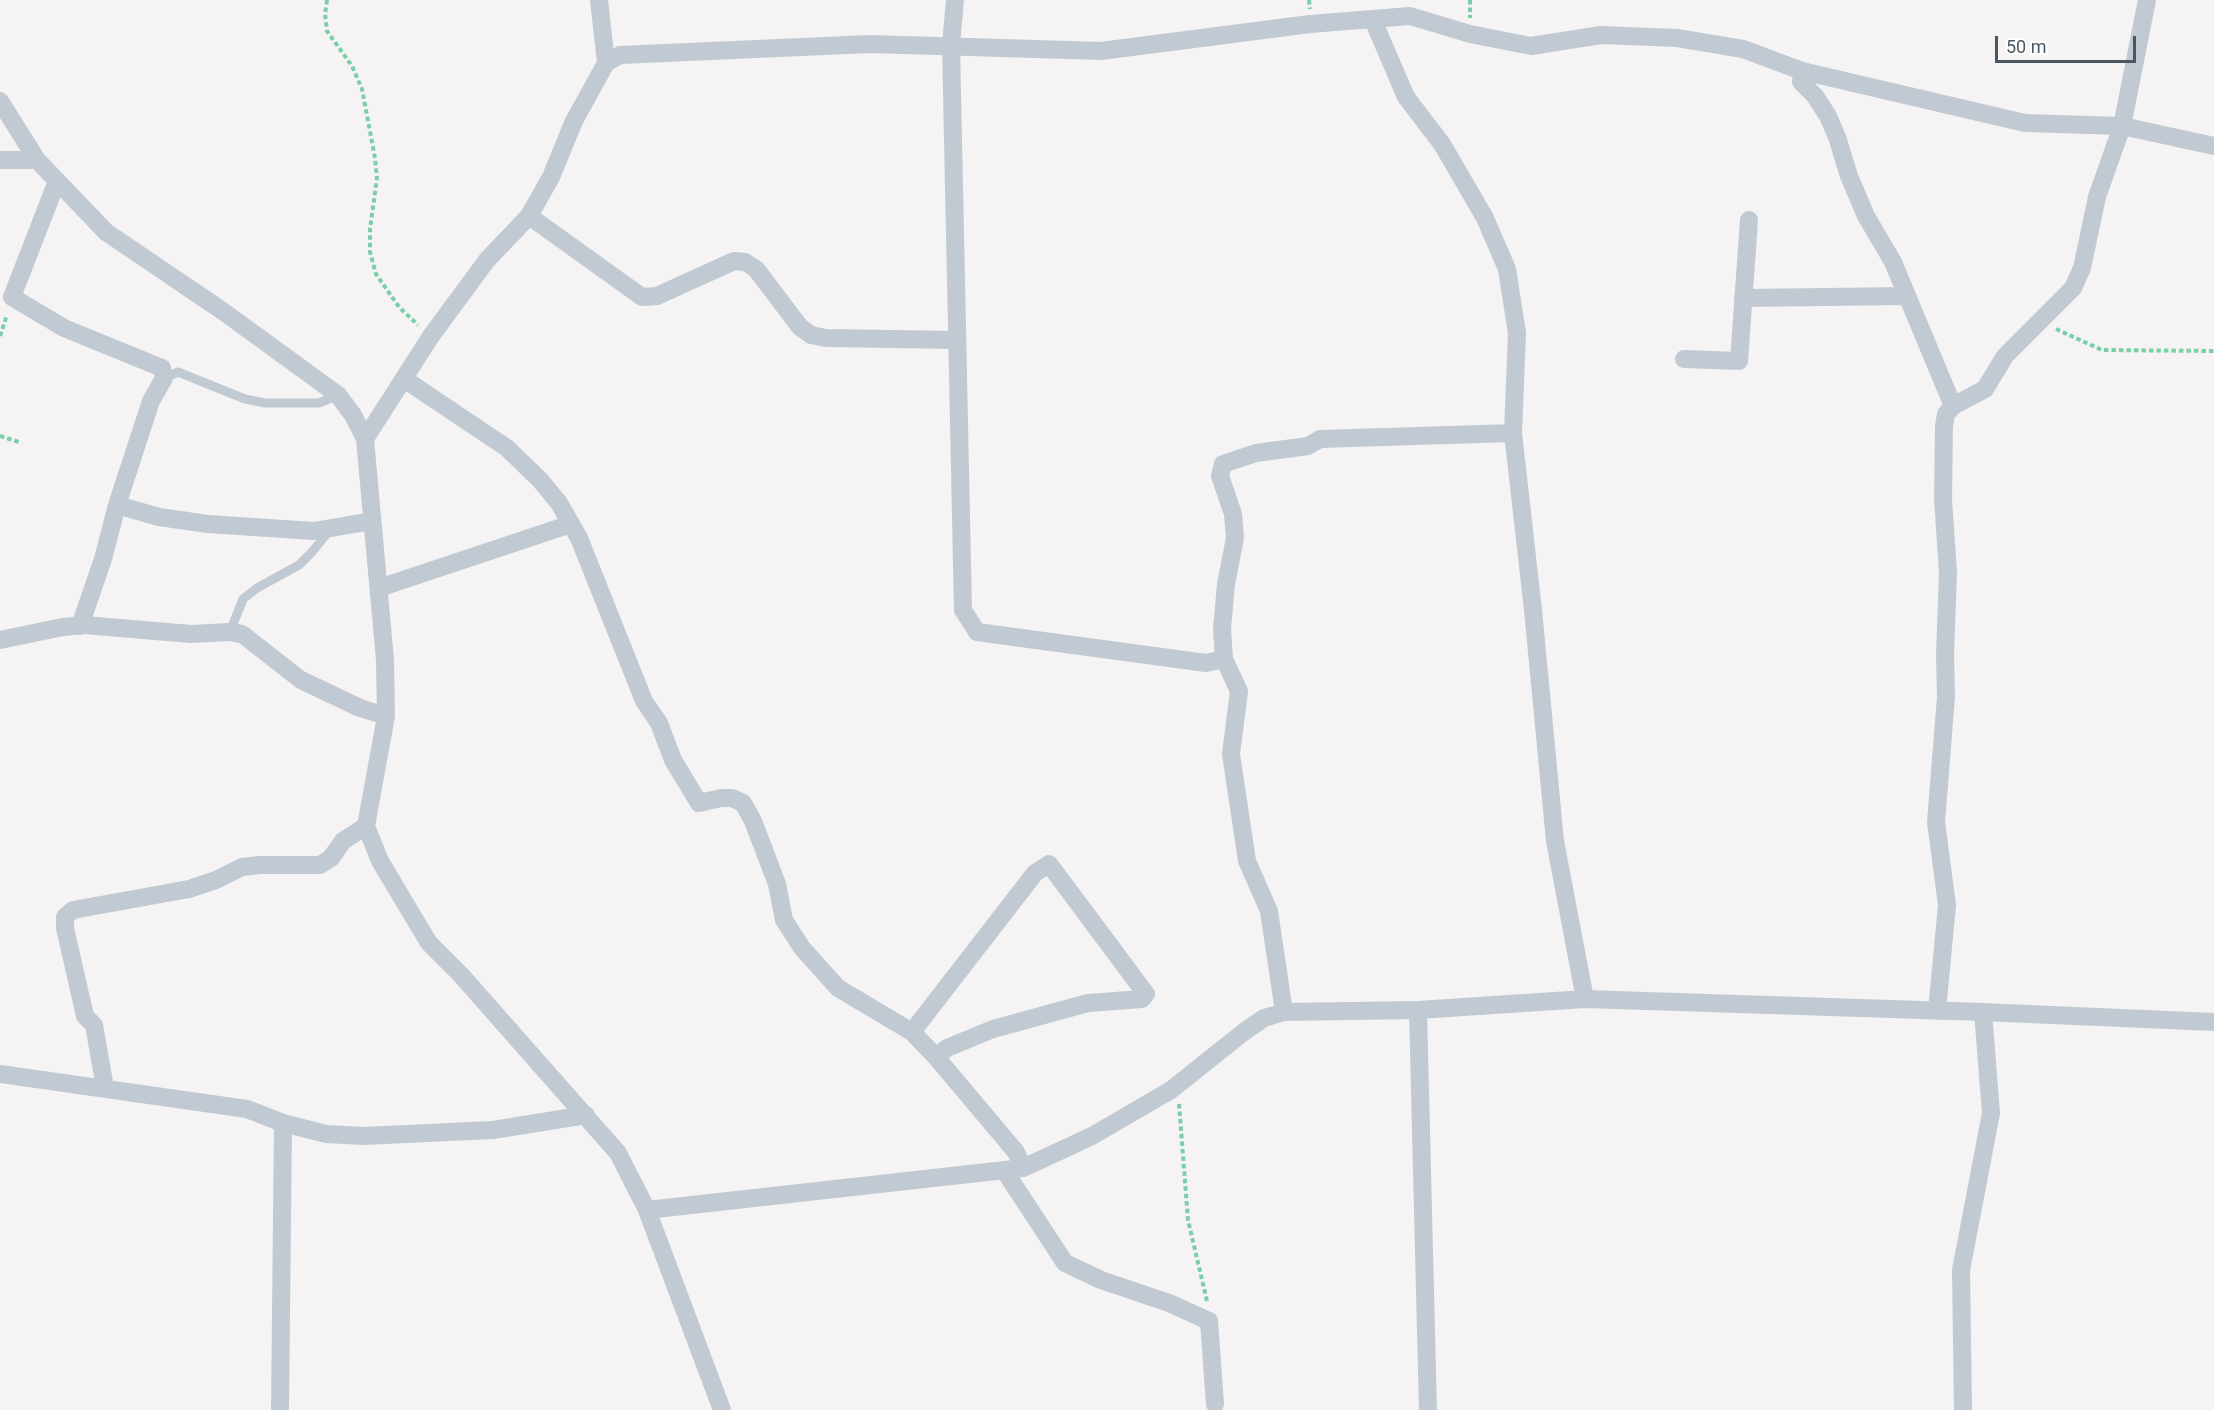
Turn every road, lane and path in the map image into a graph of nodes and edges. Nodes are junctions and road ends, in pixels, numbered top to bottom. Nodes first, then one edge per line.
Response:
1 (327, 0) edge
2 (599, 0) edge
3 (955, 0) edge
4 (2147, 0) edge
5 (1373, 20) junction
6 (951, 45) junction
7 (606, 63) junction
8 (1802, 71) junction
9 (0, 101) edge
10 (2121, 126) junction
11 (2214, 146) edge
12 (0, 160) edge
13 (37, 160) junction
14 (57, 181) junction
15 (529, 216) junction
16 (1749, 220) dead end
17 (1907, 296) junction
18 (1743, 298) junction
19 (2038, 322) junction
20 (431, 336) junction
21 (957, 340) junction
22 (2214, 351) edge
23 (1684, 359) dead end
24 (164, 378) junction
25 (404, 379) junction
26 (338, 395) junction
27 (1953, 406) junction
28 (1512, 433) junction
29 (0, 436) edge
30 (365, 439) junction
31 (19, 442) dead end
32 (117, 505) junction
33 (372, 521) junction
34 (571, 524) junction
35 (330, 530) junction
36 (379, 588) junction
37 (80, 626) junction
38 (230, 632) junction
39 (0, 640) edge
40 (1224, 659) junction
41 (386, 716) junction
42 (366, 826) junction
43 (1585, 999) junction
44 (1418, 1010) junction
45 (1937, 1011) junction
46 (1284, 1012) junction
47 (1983, 1012) junction
48 (2214, 1022) edge
49 (912, 1032) junction
50 (936, 1057) junction
51 (0, 1074) edge
52 (1178, 1085) junction
53 (105, 1088) junction
54 (586, 1115) junction
55 (283, 1123) junction
56 (1023, 1168) junction
57 (1004, 1170) junction
58 (647, 1210) junction
59 (1209, 1321) junction
60 (1215, 1404) dead end
61 (280, 1410) edge
62 (722, 1410) edge
63 (1428, 1410) edge
64 (1963, 1410) edge

1 - 20 path
2 - 7 street
3 - 6 street
4 - 10 street
5 - 6 street
5 - 8 street
5 - 28 street
6 - 7 street
6 - 21 street
7 - 15 street
8 - 10 street
8 - 17 street
9 - 13 street
10 - 11 street
10 - 19 street
12 - 13 street
13 - 14 street
14 - 24 street
14 - 26 street
15 - 20 street
15 - 21 street
16 - 18 street
17 - 18 street
17 - 27 street
18 - 23 street
19 - 22 path
19 - 27 street
20 - 25 street
21 - 40 street
24 - 26 lane
24 - 32 street
25 - 30 street
25 - 34 street
26 - 30 street
27 - 45 street
28 - 40 street
28 - 43 street
29 - 31 path
30 - 33 street
32 - 35 street
32 - 37 street
33 - 35 street
33 - 36 street
34 - 36 street
34 - 49 street
35 - 38 lane
36 - 41 street
37 - 38 street
37 - 39 street
38 - 41 street
40 - 46 street
41 - 42 street
42 - 53 street
42 - 54 street
43 - 44 street
43 - 45 street
44 - 46 street
44 - 63 street
45 - 47 street
46 - 52 street
47 - 48 street
47 - 64 street
49 - 50 street
49 - 50 street
50 - 56 street
51 - 53 street
52 - 56 street
52 - 59 path
53 - 55 street
54 - 55 street
54 - 58 street
55 - 61 street
56 - 57 street
57 - 58 street
57 - 59 street
58 - 62 street
59 - 60 street

